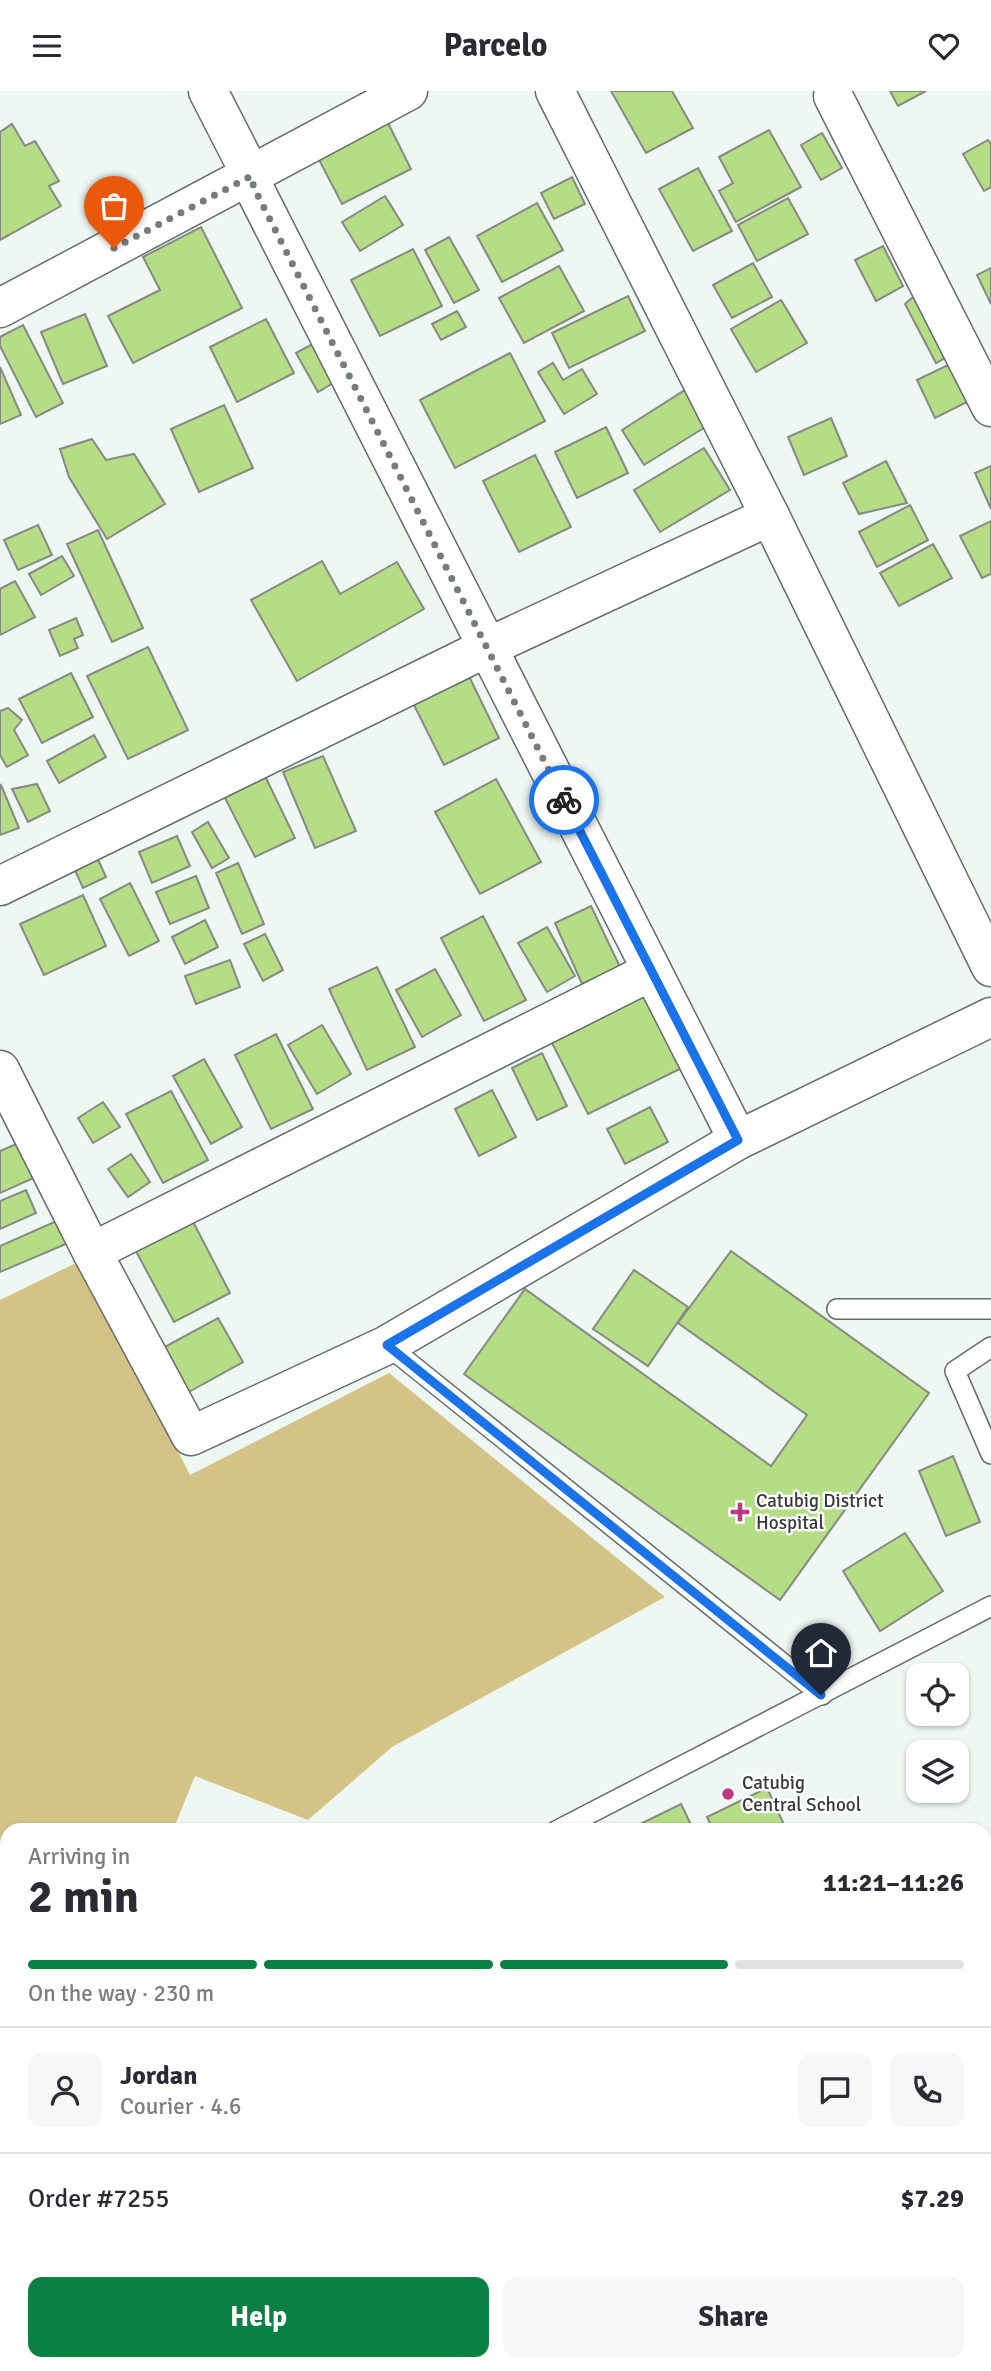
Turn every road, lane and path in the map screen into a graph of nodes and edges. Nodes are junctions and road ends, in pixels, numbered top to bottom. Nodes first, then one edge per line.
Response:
1 (208, 91) edge
2 (408, 91) edge
3 (555, 91) edge
4 (833, 96) dead end
5 (251, 176) junction
6 (0, 308) edge
7 (991, 407) edge
8 (770, 516) junction
9 (486, 648) junction
10 (0, 886) edge
11 (991, 967) edge
12 (652, 971) junction
13 (991, 1017) edge
14 (0, 1070) edge
15 (738, 1140) junction
16 (92, 1252) junction
17 (837, 1309) dead end
18 (991, 1309) edge
19 (387, 1345) junction
20 (991, 1347) edge
21 (991, 1454) edge
22 (991, 1606) edge
23 (821, 1695) junction
24 (572, 1823) edge

1 - 5 street
2 - 5 street
3 - 8 street
4 - 7 street
5 - 6 street
5 - 9 street
8 - 9 street
8 - 11 street
9 - 10 street
9 - 12 street
12 - 15 street
12 - 16 street
13 - 15 street
14 - 16 street
15 - 19 street
16 - 19 street
17 - 18 lane
19 - 23 lane
20 - 21 lane
22 - 23 lane
23 - 24 lane

